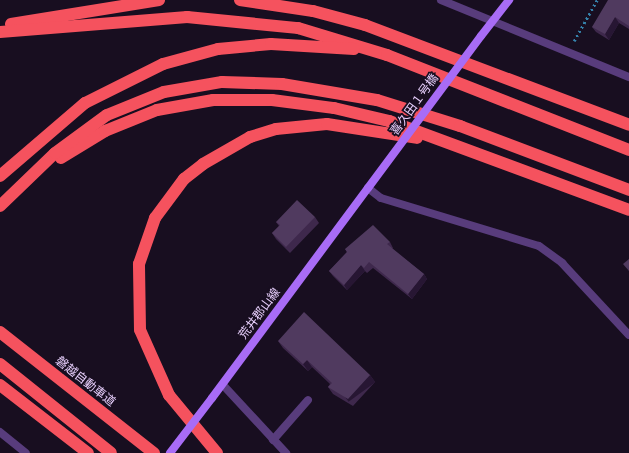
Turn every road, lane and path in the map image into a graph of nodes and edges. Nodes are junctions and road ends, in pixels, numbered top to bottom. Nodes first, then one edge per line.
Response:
1 (159, 0) edge
2 (240, 0) edge
3 (441, 0) edge
4 (509, 0) edge
5 (597, 0) edge
6 (493, 21) junction
7 (0, 26) edge
8 (0, 32) edge
9 (568, 50) junction
10 (387, 55) junction
11 (629, 77) edge
12 (629, 125) edge
13 (629, 150) edge
14 (507, 164) junction
15 (0, 176) edge
16 (368, 188) junction
17 (629, 190) edge
18 (0, 206) edge
19 (629, 210) edge
20 (0, 332) edge
21 (629, 334) edge
22 (0, 364) edge
23 (223, 385) junction
24 (0, 386) edge
25 (308, 400) dead end
26 (0, 432) edge
27 (273, 440) junction
28 (26, 453) edge
29 (88, 453) edge
30 (111, 453) edge
31 (154, 453) edge
32 (170, 453) edge
33 (217, 453) edge
34 (286, 453) edge

1 - 7 highway
2 - 12 highway
3 - 6 street
4 - 6 main road
5 - 9 path
6 - 9 street
6 - 16 main road, 喜久田１号橋, bridge
8 - 10 highway
9 - 11 street
10 - 13 highway
10 - 15 highway
14 - 18 highway
14 - 19 highway
14 - 33 highway
16 - 21 street
16 - 23 main road, 荒井郡山線
17 - 18 highway
20 - 31 highway, 磐越自動車道
22 - 30 highway
23 - 27 street
23 - 32 main road, 荒井郡山線, bridge
24 - 29 highway
25 - 27 street
26 - 28 street
27 - 34 street

